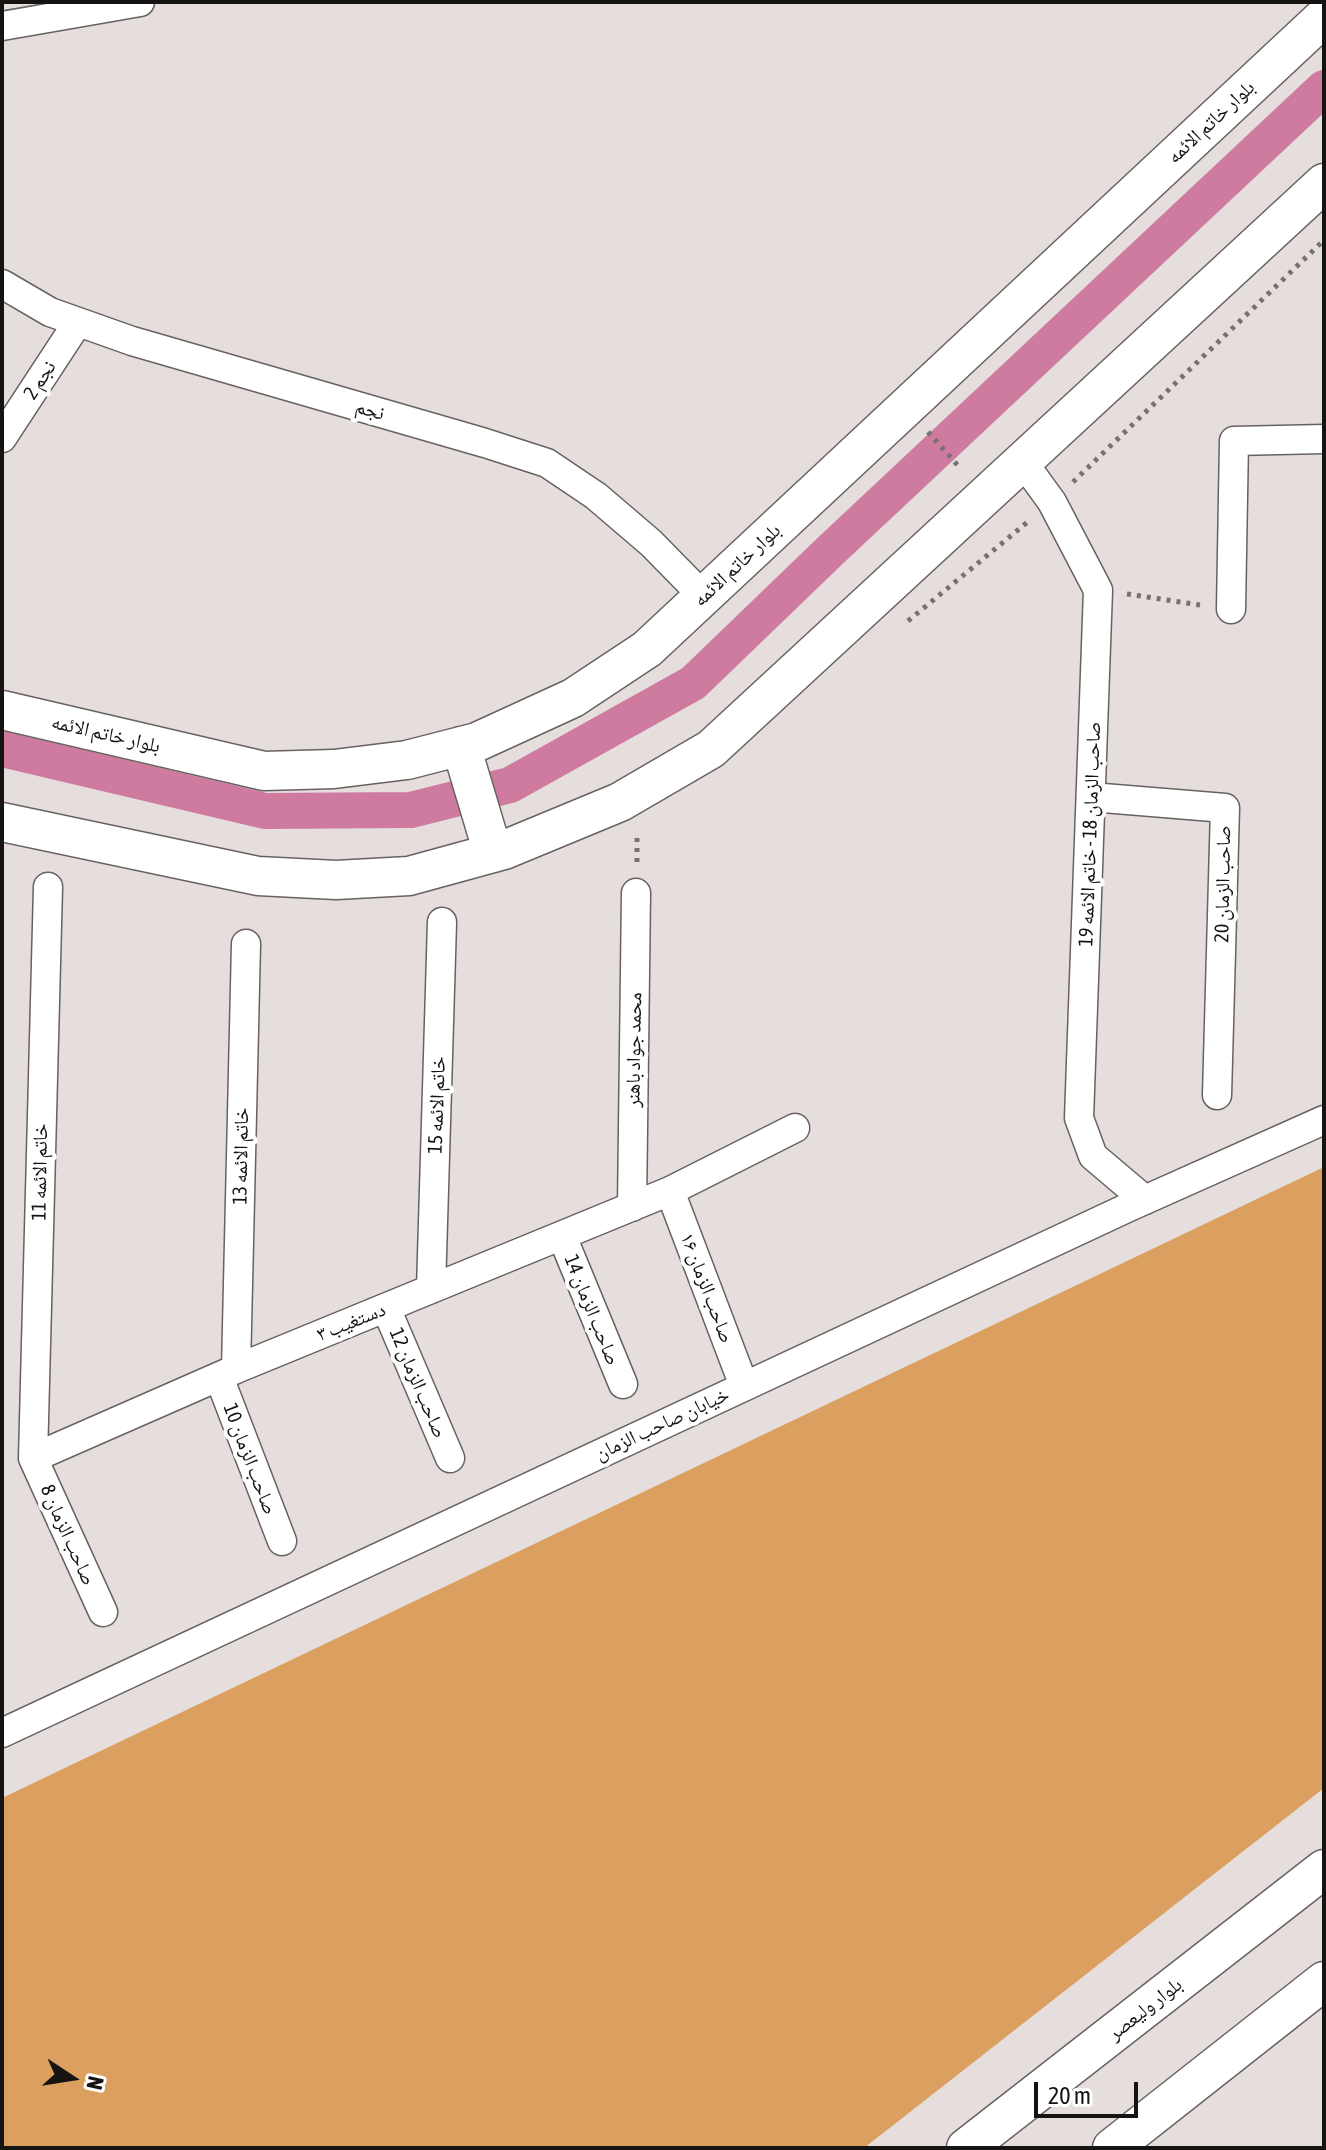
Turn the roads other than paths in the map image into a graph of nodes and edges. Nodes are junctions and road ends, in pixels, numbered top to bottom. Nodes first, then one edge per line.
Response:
1 (140, 2) edge
2 (1324, 17) edge
3 (2, 26) edge
4 (1324, 183) edge
5 (2, 284) edge
6 (78, 322) junction
7 (2, 438) edge
8 (1324, 439) edge
9 (1023, 462) junction
10 (703, 596) junction
11 (1231, 609) road end
12 (2, 710) edge
13 (462, 748) junction
14 (1091, 797) junction
15 (2, 822) edge
16 (492, 851) junction
17 (48, 887) dead end
18 (636, 893) road end
19 (442, 922) dead end
20 (246, 944) dead end
21 (1217, 1095) dead end
22 (1324, 1120) edge
23 (795, 1128) dead end
24 (670, 1191) junction
25 (1145, 1200) junction
26 (632, 1207) junction
27 (562, 1236) junction
28 (431, 1289) junction
29 (386, 1308) junction
30 (227, 1373) junction
31 (623, 1384) dead end
32 (744, 1386) junction
33 (33, 1458) junction
34 (450, 1458) dead end
35 (282, 1541) dead end
36 (103, 1612) dead end
37 (2, 1733) edge
38 (1324, 1869) edge
39 (1324, 1981) edge
40 (966, 2148) edge
41 (1112, 2148) edge

1 - 3 street
2 - 10 main road, بلوار خاتم الائمه
4 - 9 main road
5 - 6 street, نجم
6 - 7 street, نجم 2
6 - 10 street, نجم
8 - 11 street
9 - 14 street, صاحب الزمان 18 - خاتم الائمه 19
9 - 16 main road
10 - 13 main road, بلوار خاتم الائمه
12 - 13 main road, بلوار خاتم الائمه
13 - 16 main road
14 - 21 street, صاحب الزمان 20
14 - 25 street, صاحب الزمان 18 - خاتم الائمه 19
15 - 16 main road
17 - 33 street, خاتم الائمه 11
18 - 26 street, محمد جواد باهنر
19 - 28 street, خاتم الائمه 15
20 - 30 street, خاتم الائمه 13
22 - 25 street, خیابان صاحب الزمان
23 - 24 street, دستغیب ۳
24 - 26 street, دستغیب ۳
24 - 32 street, صاحب الزمان ۱۶
25 - 32 street, خیابان صاحب الزمان
26 - 27 street, دستغیب ۳
27 - 28 street, دستغیب ۳
27 - 31 street, صاحب الزمان 14
28 - 29 street, دستغیب ۳
29 - 30 street, دستغیب ۳
29 - 34 street, صاحب الزمان 12
30 - 33 street, دستغیب ۳
30 - 35 street, صاحب الزمان 10
32 - 37 street, خیابان صاحب الزمان
33 - 36 street, صاحب الزمان 8
38 - 40 main road, بلوار ولیعصر
39 - 41 main road

